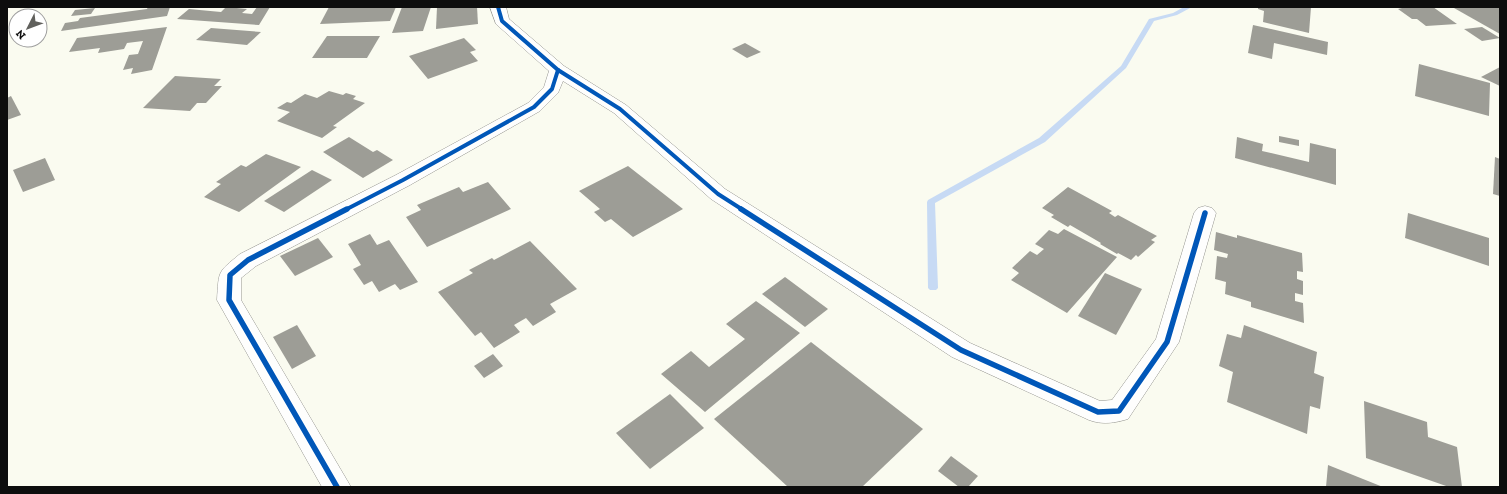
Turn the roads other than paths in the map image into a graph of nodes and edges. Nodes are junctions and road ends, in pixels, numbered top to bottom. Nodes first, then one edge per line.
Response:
1 (498, 7) edge
2 (558, 70) junction
3 (1205, 213) dead end
4 (336, 487) edge

1 - 2 street
2 - 3 street
2 - 4 street

